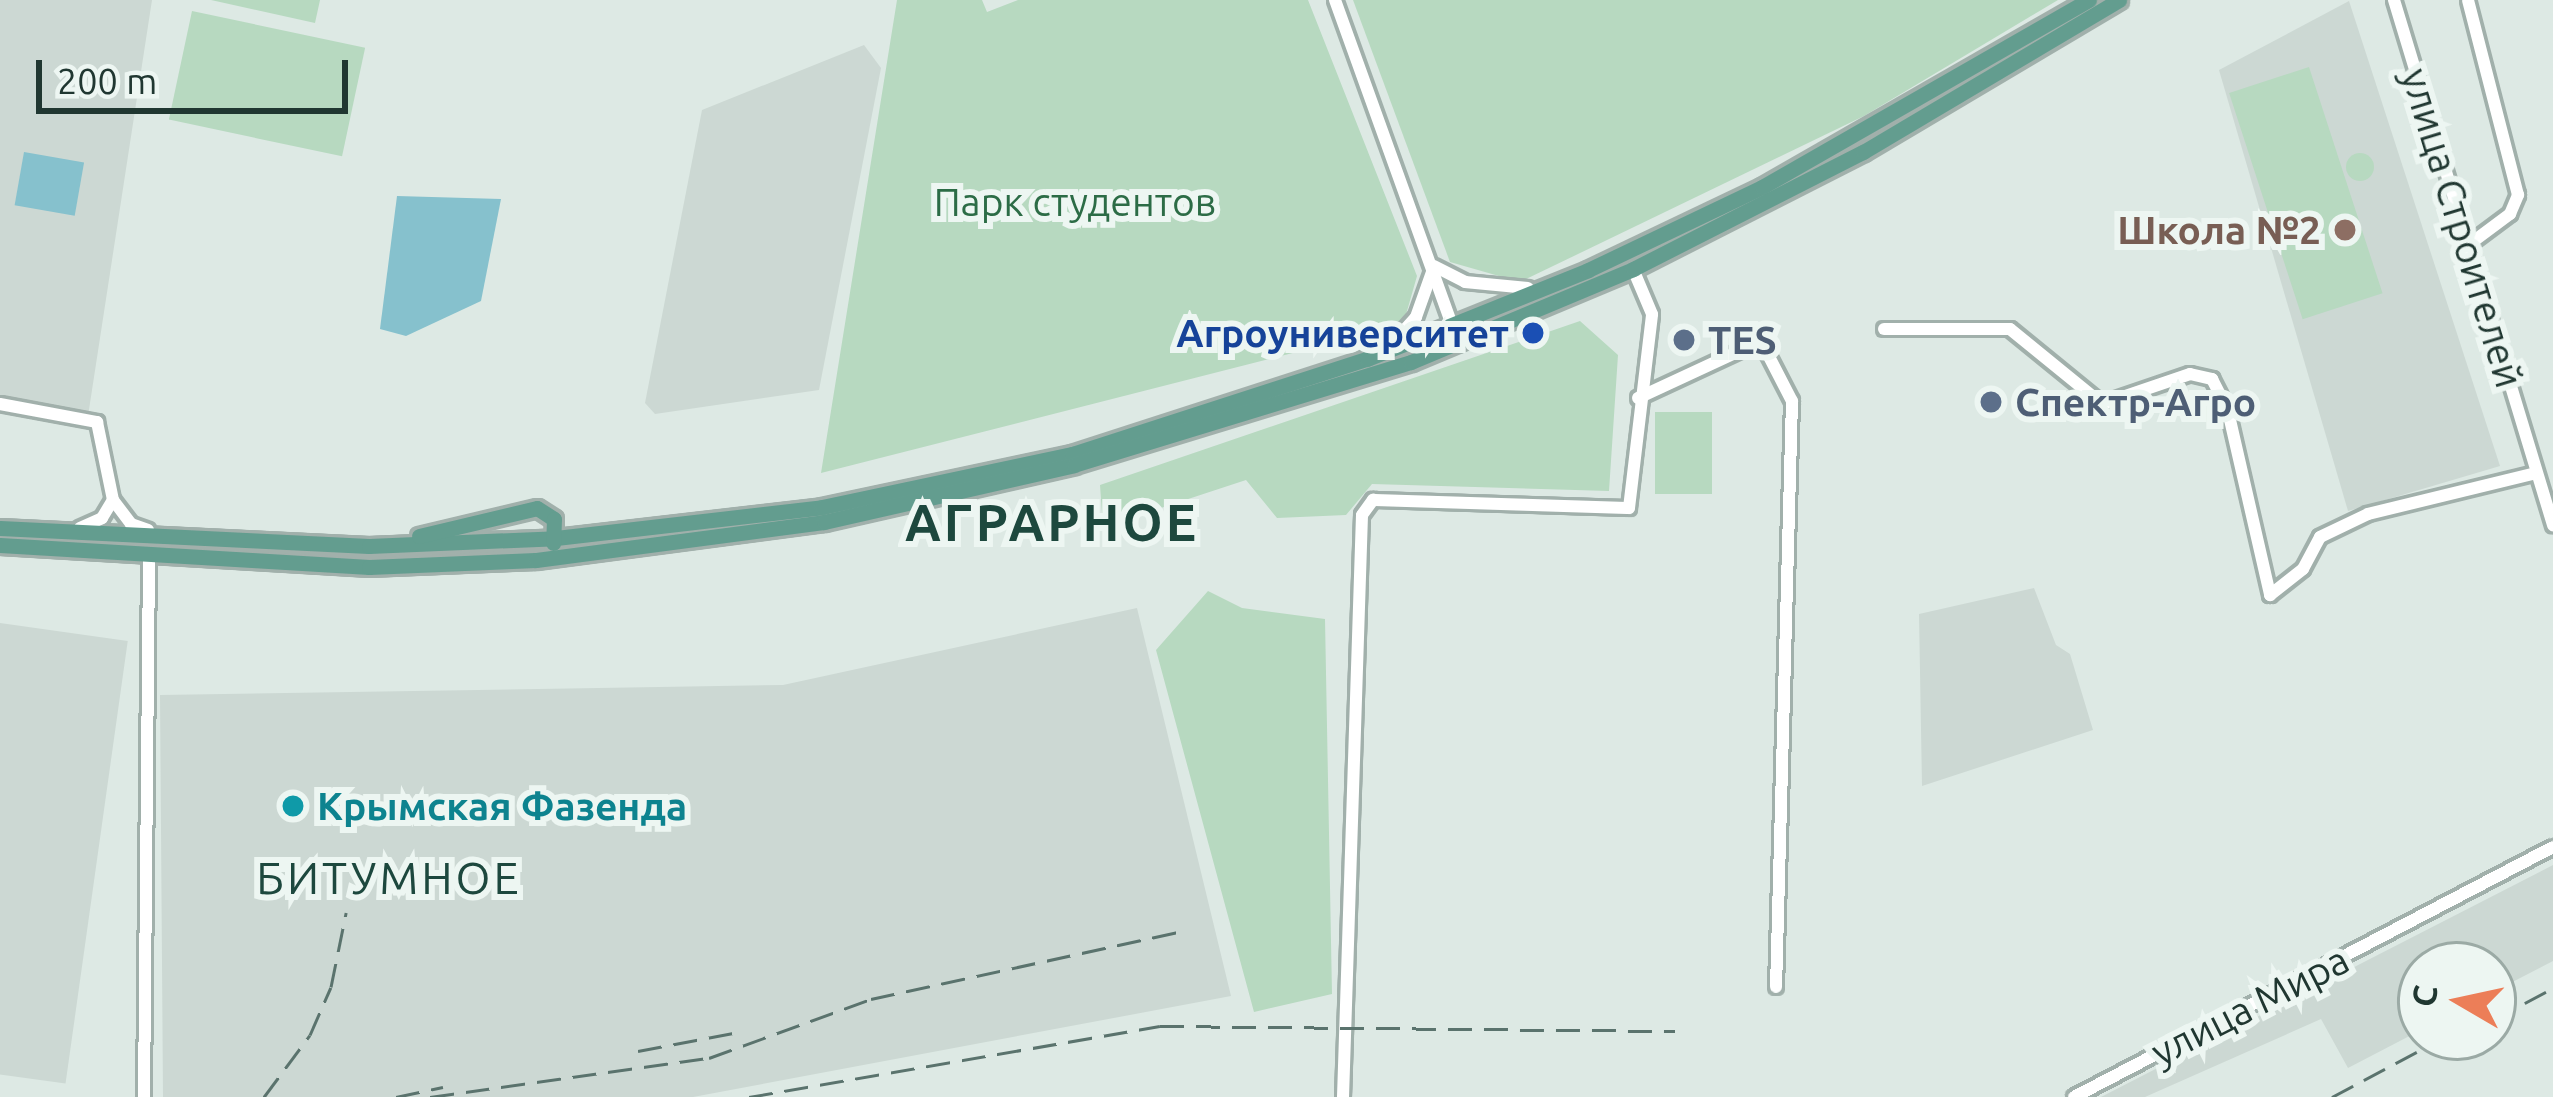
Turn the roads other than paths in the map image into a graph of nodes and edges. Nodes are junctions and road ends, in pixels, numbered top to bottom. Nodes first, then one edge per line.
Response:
1 (1335, 0) edge
2 (2089, 0) edge
3 (2119, 0) edge
4 (2394, 0) edge
5 (2468, 0) edge
6 (2467, 246) junction
7 (1433, 265) junction
8 (1633, 269) junction
9 (1570, 279) junction
10 (1454, 327) junction
11 (1884, 329) dead end
12 (1459, 344) junction
13 (1367, 359) junction
14 (1638, 398) junction
15 (0, 404) edge
16 (2536, 473) junction
17 (113, 500) junction
18 (2553, 525) edge
19 (0, 526) edge
20 (556, 538) junction
21 (290, 544) junction
22 (0, 545) edge
23 (368, 546) junction
24 (149, 557) junction
25 (536, 560) junction
26 (2553, 847) edge
27 (1776, 987) dead end
28 (144, 1097) edge
29 (1343, 1097) edge
30 (2074, 1097) edge

1 - 7 street
2 - 9 main road
3 - 8 main road
4 - 6 street, улица Строителей
5 - 6 street
6 - 16 street, улица Строителей
7 - 9 street
7 - 10 street
7 - 13 street
8 - 12 main road
8 - 14 street
9 - 10 main road
10 - 12 street
10 - 13 main road
11 - 16 street
12 - 25 main road
13 - 20 main road
14 - 27 street
14 - 29 street
15 - 17 street
16 - 18 street, улица Строителей
17 - 19 street
17 - 21 street
19 - 21 main road
20 - 23 main road
20 - 23 main road
20 - 25 main road
21 - 23 main road
22 - 24 main road
24 - 25 main road
24 - 28 street
26 - 30 street, улица Мира

